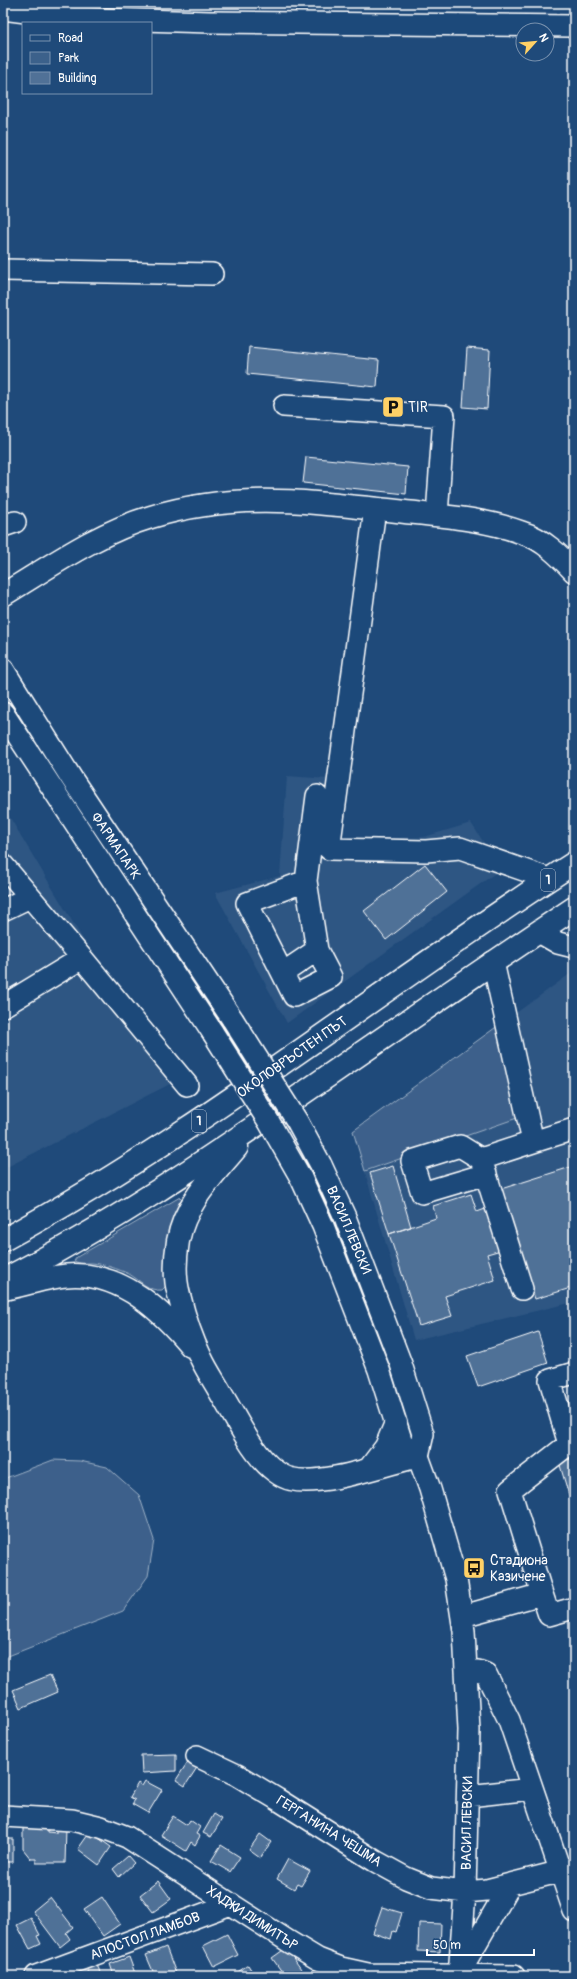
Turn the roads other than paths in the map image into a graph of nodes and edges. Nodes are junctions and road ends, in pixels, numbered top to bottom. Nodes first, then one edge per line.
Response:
1 (3, 9) edge
2 (574, 26) edge
3 (3, 270) edge
4 (212, 274) dead end
5 (284, 406) dead end
6 (375, 509) junction
7 (437, 515) junction
8 (574, 571) edge
9 (3, 595) edge
10 (3, 669) edge
11 (3, 713) edge
12 (317, 796) dead end
13 (320, 848) junction
14 (574, 849) edge
15 (574, 863) edge
16 (3, 865) edge
17 (541, 876) junction
18 (306, 881) junction
19 (522, 896) junction
20 (30, 897) junction
21 (574, 908) edge
22 (3, 910) edge
23 (539, 932) junction
24 (574, 947) edge
25 (317, 950) junction
26 (82, 958) junction
27 (493, 962) junction
28 (283, 973) junction
29 (3, 1006) edge
30 (233, 1020) joint
31 (212, 1033) joint
32 (187, 1085) dead end
33 (251, 1129) junction
34 (574, 1129) edge
35 (533, 1142) junction
36 (3, 1240) edge
37 (3, 1280) edge
38 (3, 1289) edge
39 (522, 1289) dead end
40 (201, 1358) junction
41 (574, 1373) edge
42 (396, 1423) junction
43 (572, 1444) edge
44 (418, 1456) junction
45 (370, 1468) junction
46 (542, 1594) junction
47 (574, 1608) edge
48 (462, 1616) junction
49 (466, 1671) junction
50 (197, 1756) dead end
51 (532, 1789) junction
52 (468, 1796) junction
53 (3, 1816) edge
54 (567, 1870) edge
55 (510, 1885) junction
56 (465, 1892) junction
57 (231, 1904) junction
58 (574, 1911) edge
59 (459, 1975) edge
60 (36, 1976) edge
61 (514, 1976) edge

1 - 2 street
3 - 4 street
5 - 7 street
6 - 7 highway
6 - 9 highway
6 - 13 street
7 - 8 highway
10 - 30 street, ФАРМАПАРК
11 - 31 street, ФАРМАПАРК
12 - 13 street
13 - 17 street
13 - 18 street
14 - 17 highway
15 - 19 highway, ОКОЛОВРЪСТЕН ПЪТ / 1
16 - 20 street
17 - 19 highway
18 - 25 street
18 - 28 street
19 - 36 highway, ОКОЛОВРЪСТЕН ПЪТ / 1
20 - 22 street
20 - 26 street
21 - 23 highway
23 - 24 street
23 - 27 highway
25 - 28 street
25 - 28 street
26 - 29 street
26 - 32 street
27 - 33 highway
27 - 35 street
30 - 44 street, ВАСИЛ ЛЕВСКИ, bridge
31 - 42 street, ВАСИЛ ЛЕВСКИ, bridge
33 - 37 highway
33 - 40 highway
34 - 35 street
35 - 39 street
38 - 40 highway
40 - 45 highway
41 - 43 street
42 - 44 street, ВАСИЛ ЛЕВСКИ
42 - 45 highway
43 - 46 street
44 - 45 highway
44 - 48 street, ВАСИЛ ЛЕВСКИ
46 - 47 street
46 - 48 street
48 - 49 street, ВАСИЛ ЛЕВСКИ
49 - 51 street
49 - 52 street, ВАСИЛ ЛЕВСКИ
50 - 56 street, ГЕРГАНИНА ЧЕШМА
51 - 52 street
51 - 54 street
52 - 56 street, ВАСИЛ ЛЕВСКИ
53 - 57 street, ХАДЖИ ДИМИТЪР
54 - 55 street, ГЕРГАНИНА ЧЕШМА
54 - 58 street
55 - 56 street, ГЕРГАНИНА ЧЕШМА
55 - 59 street
56 - 59 street, ВАСИЛ ЛЕВСКИ
57 - 59 street, ХАДЖИ ДИМИТЪР
57 - 60 street, АПОСТОЛ ЛАМБОВ
59 - 61 street, ХАДЖИ ДИМИТЪР

